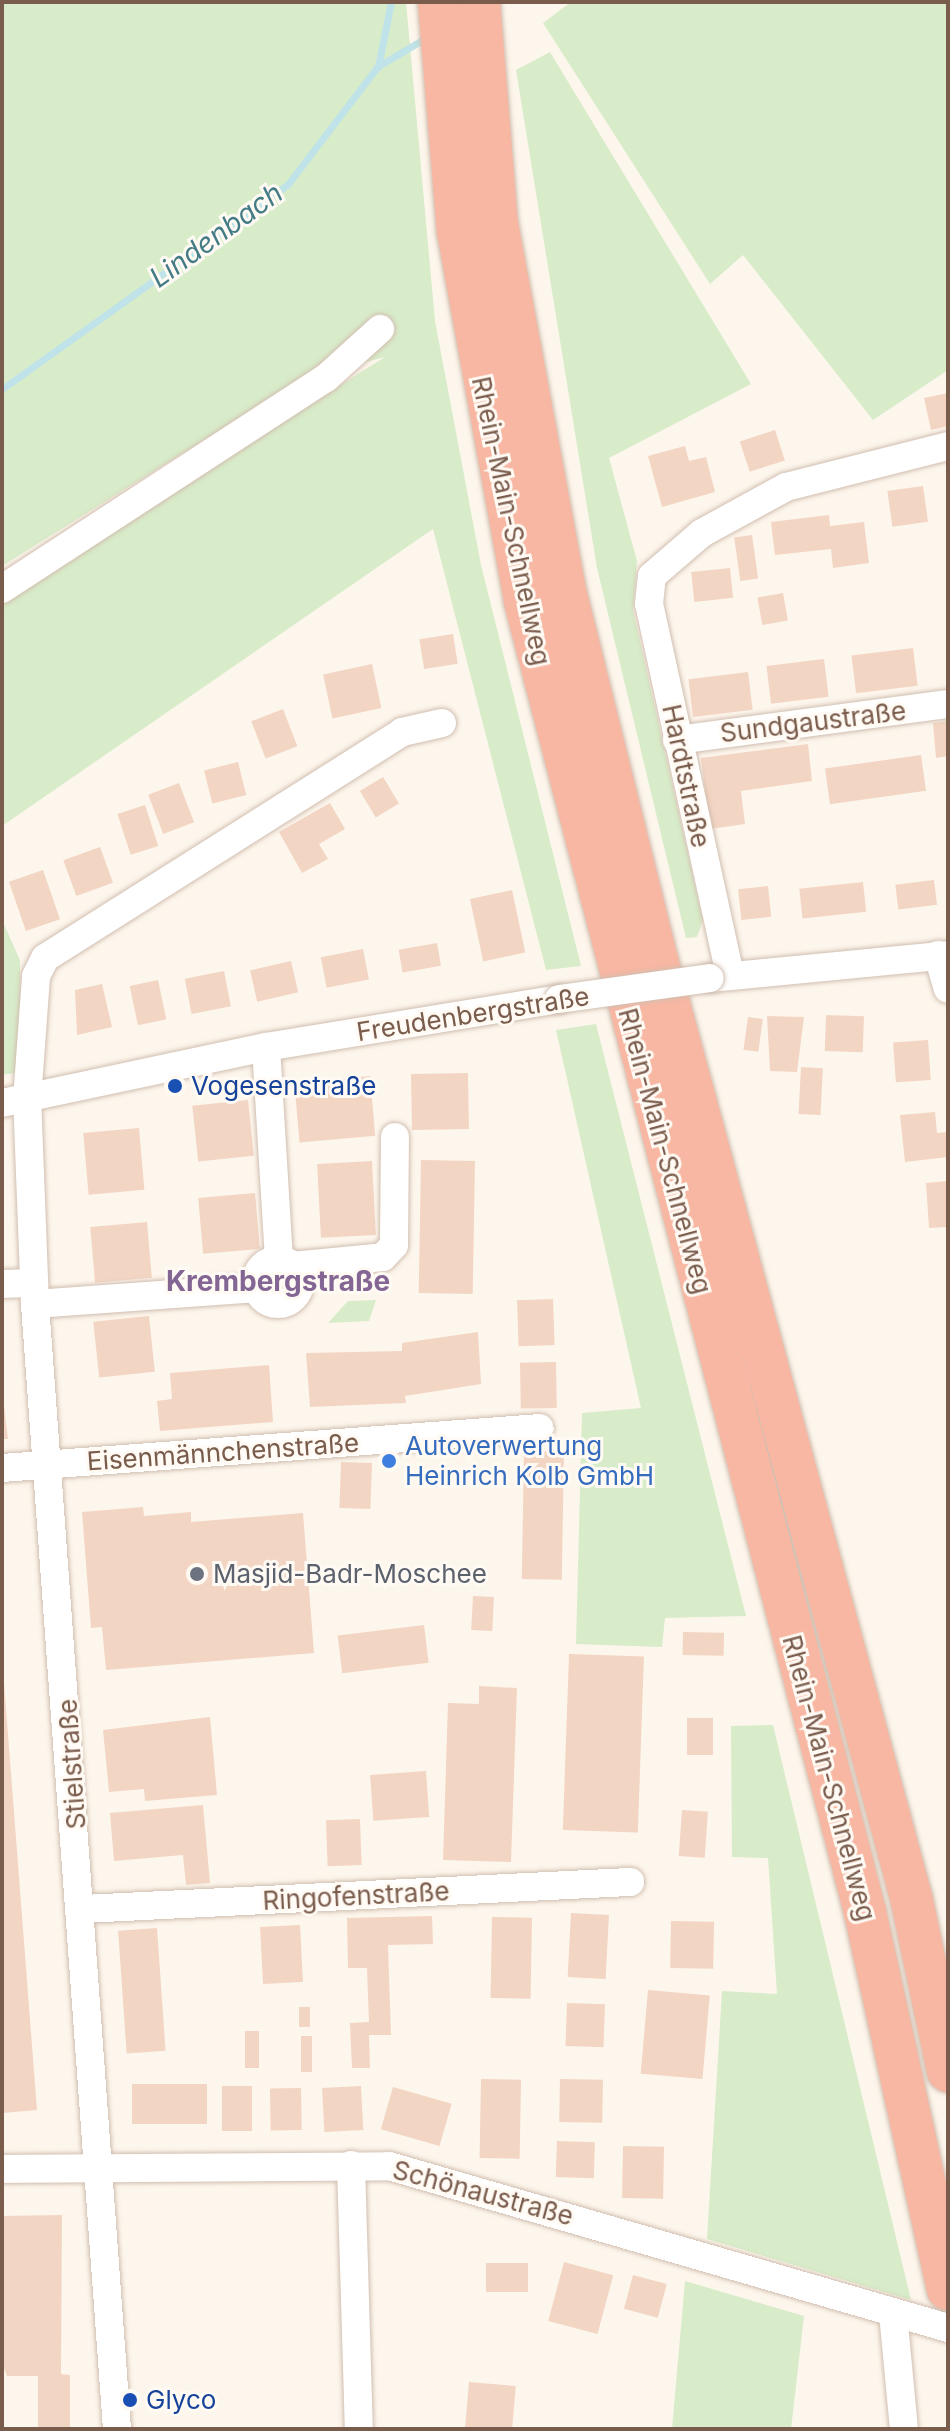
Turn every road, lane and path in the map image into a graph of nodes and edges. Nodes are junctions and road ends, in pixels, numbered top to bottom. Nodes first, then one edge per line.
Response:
1 (439, 2) edge
2 (479, 2) edge
3 (466, 109) junction
4 (380, 329) dead end
5 (948, 446) edge
6 (2, 589) edge
7 (948, 704) edge
8 (442, 723) dead end
9 (677, 740) junction
10 (943, 955) edge
11 (720, 977) junction
12 (948, 989) edge
13 (266, 1047) junction
14 (15, 1101) edge
15 (395, 1137) dead end
16 (286, 1263) junction
17 (2, 1284) edge
18 (257, 1288) junction
19 (35, 1294) junction
20 (540, 1428) dead end
21 (50, 1466) junction
22 (2, 1468) edge
23 (630, 1882) dead end
24 (83, 1909) junction
25 (948, 2071) edge
26 (351, 2165) junction
27 (2, 2169) edge
28 (102, 2169) junction
29 (948, 2289) edge
30 (893, 2313) junction
31 (948, 2328) edge
32 (117, 2429) edge
33 (359, 2429) edge
34 (904, 2429) edge

1 - 3 highway, Rhein-Main-Schnellweg
2 - 3 highway, Rhein-Main-Schnellweg
3 - 25 highway, Rhein-Main-Schnellweg
3 - 29 highway, Rhein-Main-Schnellweg
4 - 6 street
5 - 9 street, Hardtstraße
7 - 9 street, Sundgaustraße
8 - 14 street
9 - 11 street, Hardtstraße
10 - 11 street, Freudenbergstraße
10 - 12 street
11 - 13 street, Freudenbergstraße, bridge
13 - 14 street, Freudenbergstraße
13 - 16 street
14 - 19 street, Stielstraße
15 - 16 street
16 - 18 street
16 - 18 street
17 - 19 street
18 - 19 street
19 - 21 street, Stielstraße
20 - 21 street, Eisenmännchenstraße
21 - 22 street, Eisenmännchenstraße
21 - 24 street, Stielstraße
23 - 24 street, Ringofenstraße
24 - 28 street, Stielstraße
26 - 28 street, Schönaustraße
26 - 30 street, Schönaustraße
26 - 33 street
27 - 28 street, Schönaustraße
28 - 32 street, Stielstraße
30 - 31 street, Schönaustraße
30 - 34 street

